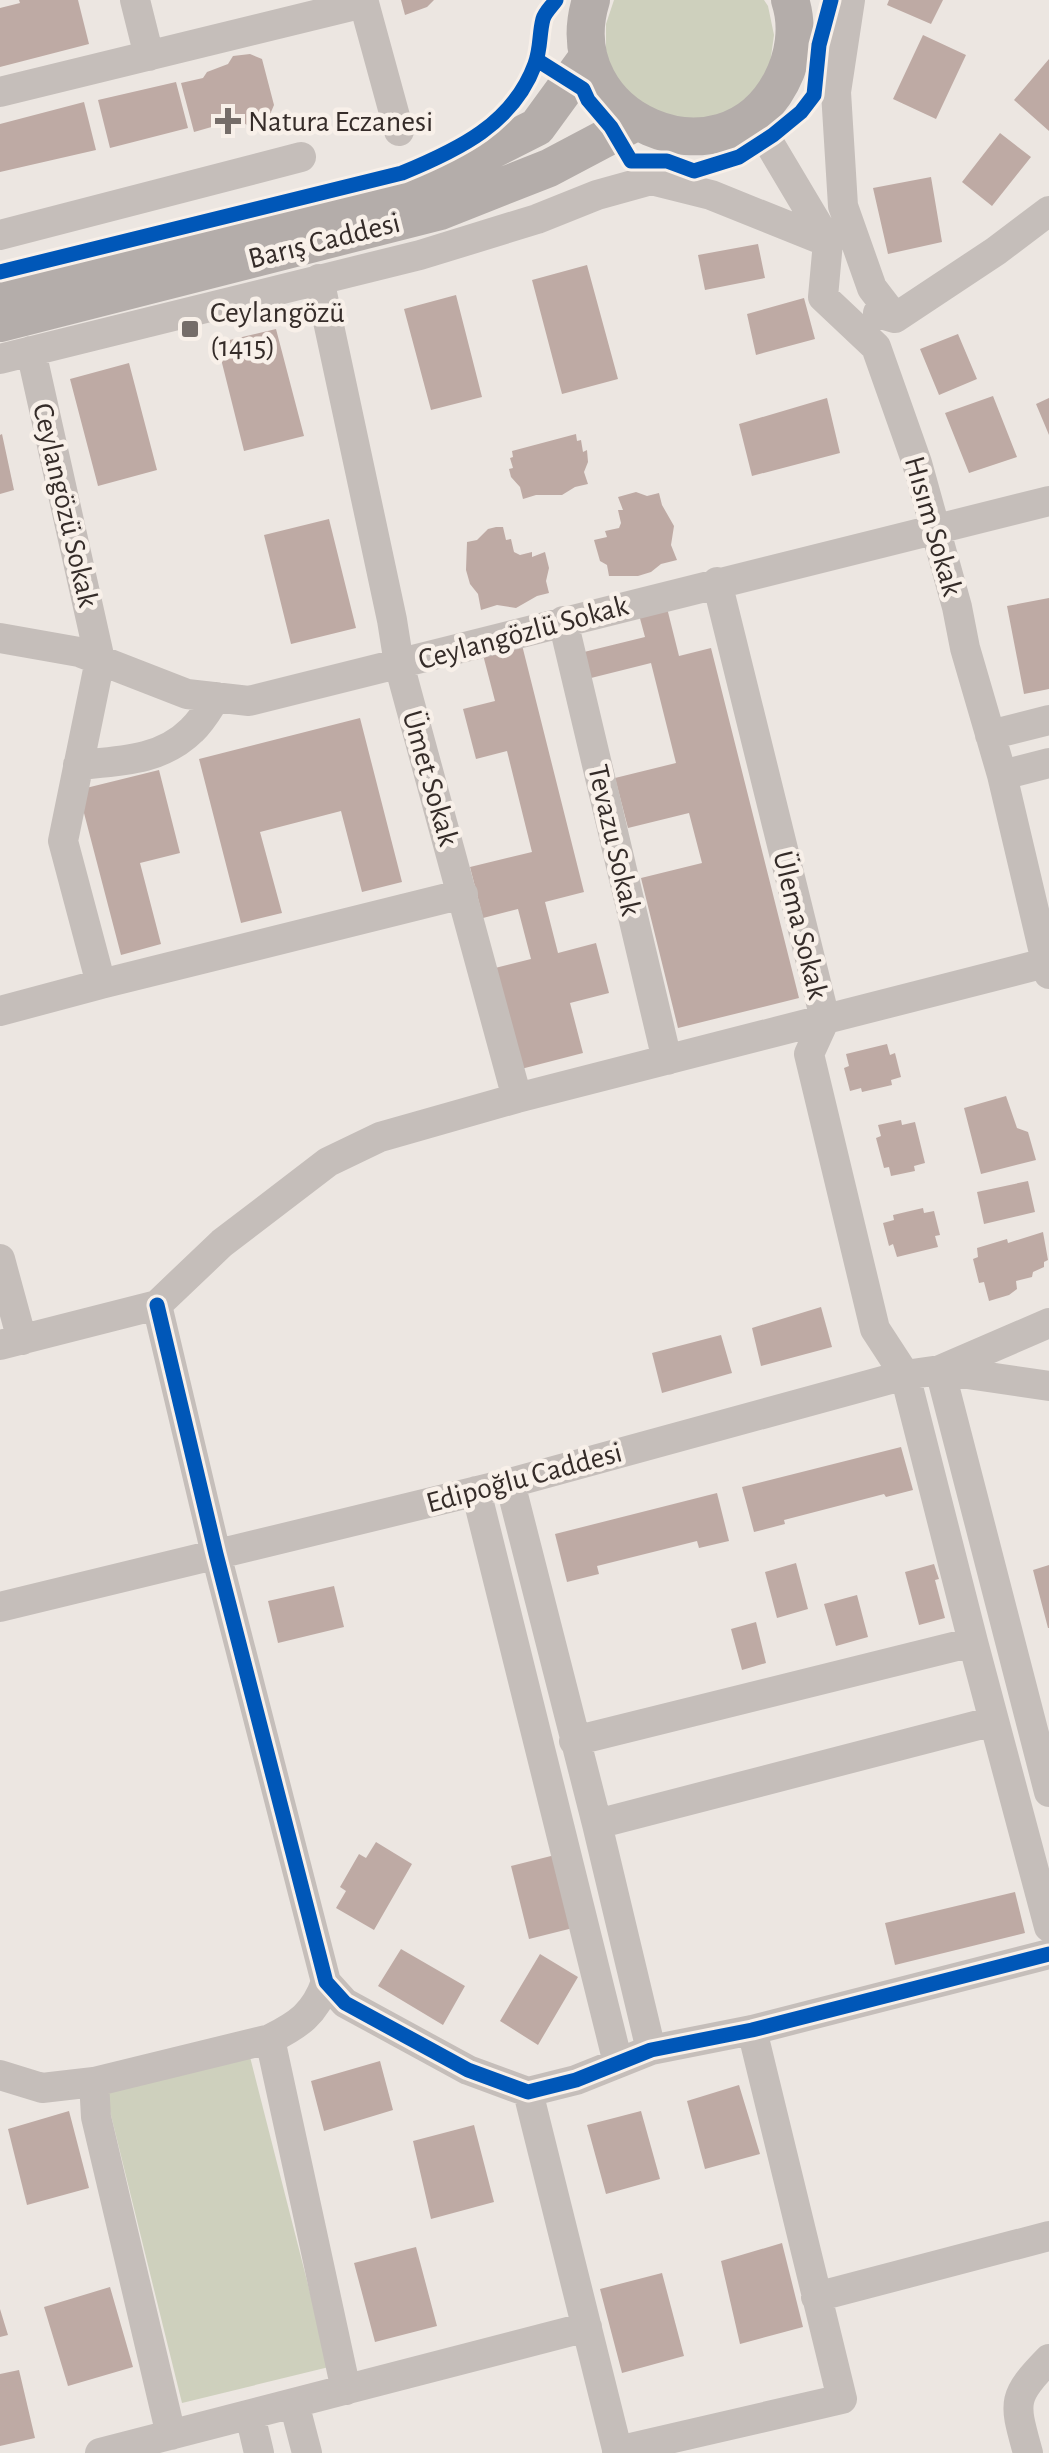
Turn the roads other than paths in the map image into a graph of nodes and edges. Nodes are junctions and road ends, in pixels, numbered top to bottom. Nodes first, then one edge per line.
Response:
1 (135, 0) edge
2 (850, 0) edge
3 (792, 2) edge
4 (586, 5) edge
5 (149, 56) junction
6 (588, 57) junction
7 (0, 92) edge
8 (752, 116) junction
9 (636, 122) junction
10 (398, 131) dead end
11 (301, 157) dead end
12 (1049, 211) edge
13 (0, 234) edge
14 (828, 242) junction
15 (319, 279) junction
16 (0, 290) edge
17 (822, 296) junction
18 (895, 318) junction
19 (0, 322) edge
20 (31, 351) junction
21 (0, 358) edge
22 (1049, 500) edge
23 (934, 528) junction
24 (717, 582) junction
25 (563, 621) junction
26 (0, 638) edge
27 (100, 660) junction
28 (399, 664) junction
29 (216, 698) junction
30 (1049, 720) edge
31 (990, 735) junction
32 (1049, 762) edge
33 (78, 765) junction
34 (1002, 774) junction
35 (464, 894) junction
36 (1048, 966) edge
37 (101, 984) junction
38 (0, 1011) edge
39 (824, 1019) junction
40 (668, 1060) junction
41 (517, 1098) junction
42 (0, 1259) edge
43 (157, 1305) junction
44 (1049, 1323) edge
45 (11, 1342) edge
46 (940, 1370) junction
47 (905, 1375) junction
48 (1049, 1386) edge
49 (510, 1482) junction
50 (476, 1491) junction
51 (216, 1554) junction
52 (0, 1608) edge
53 (972, 1642) junction
54 (994, 1721) junction
55 (574, 1741) junction
56 (1049, 1792) edge
57 (596, 1824) junction
58 (1049, 1927) edge
59 (1049, 1954) edge
60 (326, 1982) junction
61 (752, 2030) junction
62 (270, 2039) junction
63 (651, 2050) junction
64 (618, 2063) junction
65 (0, 2076) edge
66 (94, 2082) junction
67 (528, 2092) junction
68 (1049, 2236) edge
69 (816, 2296) junction
70 (587, 2327) junction
71 (1049, 2358) edge
72 (346, 2390) junction
73 (294, 2404) junction
74 (250, 2415) junction
75 (172, 2435) junction
76 (618, 2452) edge
77 (100, 2453) edge
78 (259, 2453) edge
79 (308, 2453) edge
80 (1028, 2453) edge

1 - 5 street
2 - 18 street
3 - 8 main road
4 - 6 main road
5 - 7 street
5 - 10 street
6 - 9 main road
6 - 16 main road, Barış Caddesi
8 - 9 main road
8 - 14 street
9 - 19 main road, Barış Caddesi
11 - 13 street
12 - 18 street
14 - 15 street
14 - 17 street
15 - 20 street
15 - 28 street, Ümet Sokak
17 - 18 street
17 - 23 street, Hısım Sokak
20 - 21 street
20 - 27 street, Ceylangözü Sokak
22 - 23 street, Ceylangözlü Sokak
23 - 24 street, Ceylangözlü Sokak
23 - 31 street, Hısım Sokak
24 - 25 street, Ceylangözlü Sokak
24 - 39 street, Ülema Sokak
25 - 28 street, Ceylangözlü Sokak
25 - 40 street, Tevazu Sokak
26 - 27 street, Ceylangözlü Sokak
27 - 29 street, Ceylangözlü Sokak
27 - 33 street
28 - 29 street, Ceylangözlü Sokak
28 - 35 street, Ümet Sokak
29 - 33 street
30 - 31 street
31 - 34 street, Hısım Sokak
32 - 34 street
33 - 37 street
34 - 36 street, Hısım Sokak
35 - 37 street
35 - 41 street, Ümet Sokak
36 - 39 street
37 - 38 street
39 - 40 street
39 - 47 street, Ülema Sokak
40 - 41 street
41 - 43 street
42 - 45 street
43 - 45 street
43 - 51 street
44 - 46 street
46 - 47 street, Edipoğlu Caddesi
46 - 48 street, Edipoğlu Caddesi
46 - 56 street
47 - 49 street, Edipoğlu Caddesi
47 - 53 street, Ülema Sokak
49 - 50 street, Edipoğlu Caddesi
49 - 55 street
50 - 51 street, Edipoğlu Caddesi
50 - 64 street
51 - 52 street, Edipoğlu Caddesi
51 - 60 street
53 - 54 street, Ülema Sokak
53 - 55 street
54 - 57 street
54 - 58 street, Ülema Sokak
55 - 57 street
57 - 63 street
59 - 61 street
60 - 62 street
60 - 67 street
61 - 63 street
61 - 69 street
62 - 66 street
62 - 72 street
63 - 64 street
64 - 67 street
65 - 66 street
66 - 75 street
67 - 70 street
68 - 69 street
69 - 76 street
70 - 72 street
70 - 76 street
71 - 80 street
72 - 73 street
73 - 74 street
73 - 79 street
74 - 75 street
74 - 78 street
75 - 77 street

